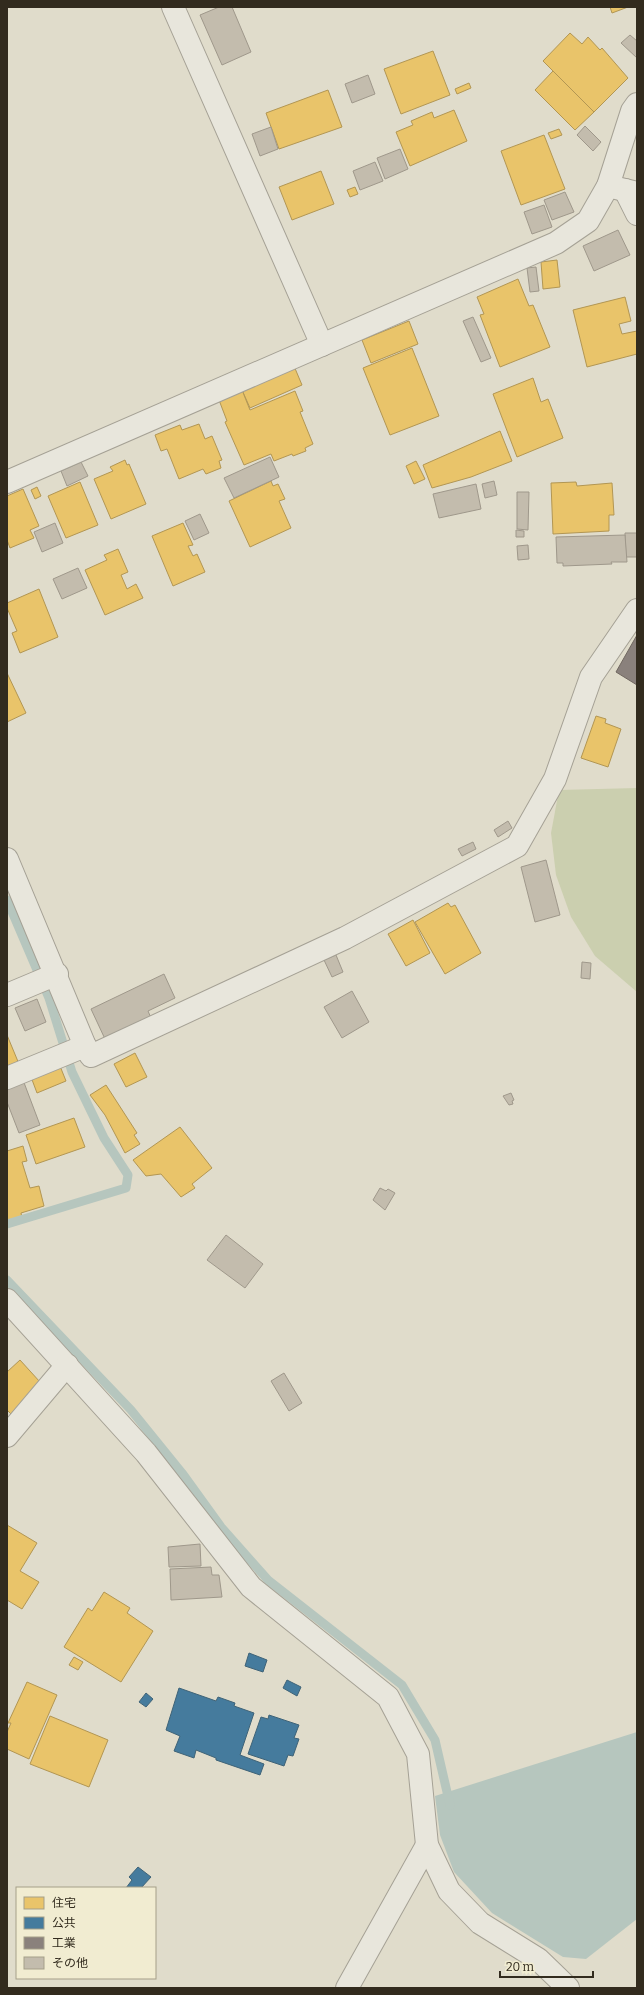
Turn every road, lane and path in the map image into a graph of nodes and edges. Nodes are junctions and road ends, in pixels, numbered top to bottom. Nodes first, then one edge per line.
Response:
1 (173, 7) edge
2 (637, 104) edge
3 (623, 190) edge
4 (637, 214) edge
5 (322, 345) junction
6 (7, 482) edge
7 (637, 610) edge
8 (7, 859) edge
9 (46, 979) junction
10 (7, 996) edge
11 (72, 1052) junction
12 (7, 1078) edge
13 (7, 1300) edge
14 (66, 1365) junction
15 (7, 1436) edge
16 (427, 1845) junction
17 (348, 1988) edge
18 (568, 1988) edge

1 - 5 street
2 - 3 street
3 - 4 street
3 - 5 street
5 - 6 street
7 - 11 street
8 - 9 street
9 - 10 street
9 - 11 street
11 - 12 street
13 - 14 street
14 - 15 street
14 - 16 street
16 - 17 street
16 - 18 street

